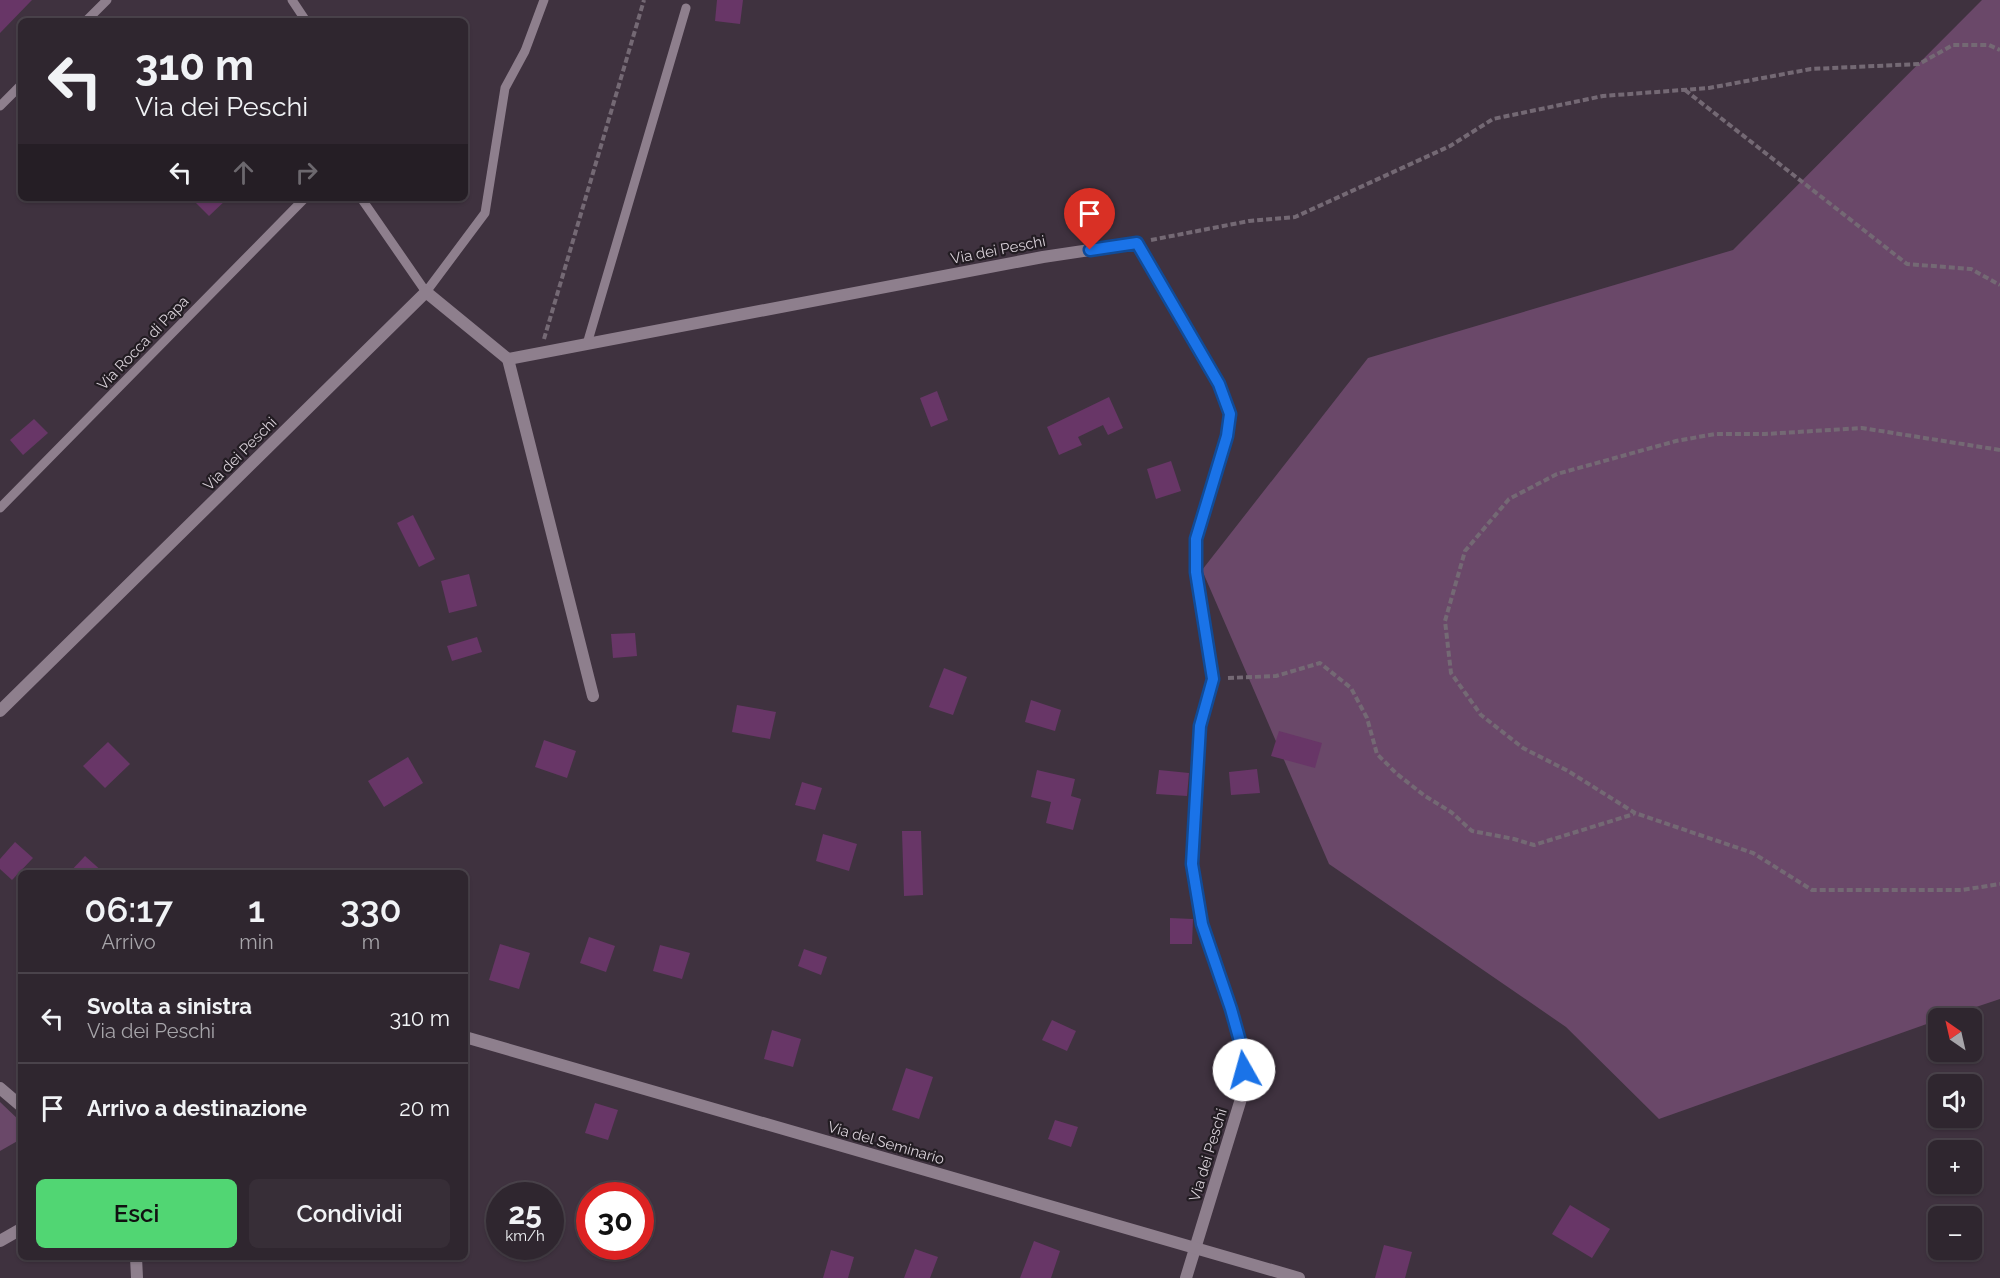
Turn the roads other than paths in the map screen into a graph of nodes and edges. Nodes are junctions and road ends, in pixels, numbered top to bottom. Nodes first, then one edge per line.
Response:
1 (107, 0) edge
2 (292, 0) edge
3 (544, 0) edge
4 (686, 8) dead end
5 (89, 18) edge
6 (304, 18) edge
7 (18, 88) edge
8 (0, 106) edge
9 (303, 201) edge
10 (363, 201) edge
11 (426, 292) junction
12 (587, 344) junction
13 (508, 359) junction
14 (0, 508) edge
15 (593, 696) dead end
16 (0, 711) edge
17 (468, 1038) edge
18 (0, 1088) edge
19 (18, 1103) edge
20 (18, 1231) edge
21 (0, 1241) edge
22 (1196, 1248) junction
23 (136, 1260) edge
24 (137, 1278) edge
25 (1186, 1278) edge
26 (1299, 1278) edge

1 - 5 lane
2 - 6 lane
3 - 11 lane
4 - 12 lane
7 - 8 lane
9 - 14 lane, Via Rocca di Papa
10 - 11 lane
11 - 13 street
11 - 16 street, Via dei Peschi
12 - 13 street, Via dei Peschi
12 - 22 street, Via dei Peschi
13 - 15 street
17 - 22 street, Via del Seminario
18 - 19 street
20 - 21 street
22 - 25 street, Via dei Peschi
22 - 26 street, Via del Seminario
23 - 24 street

